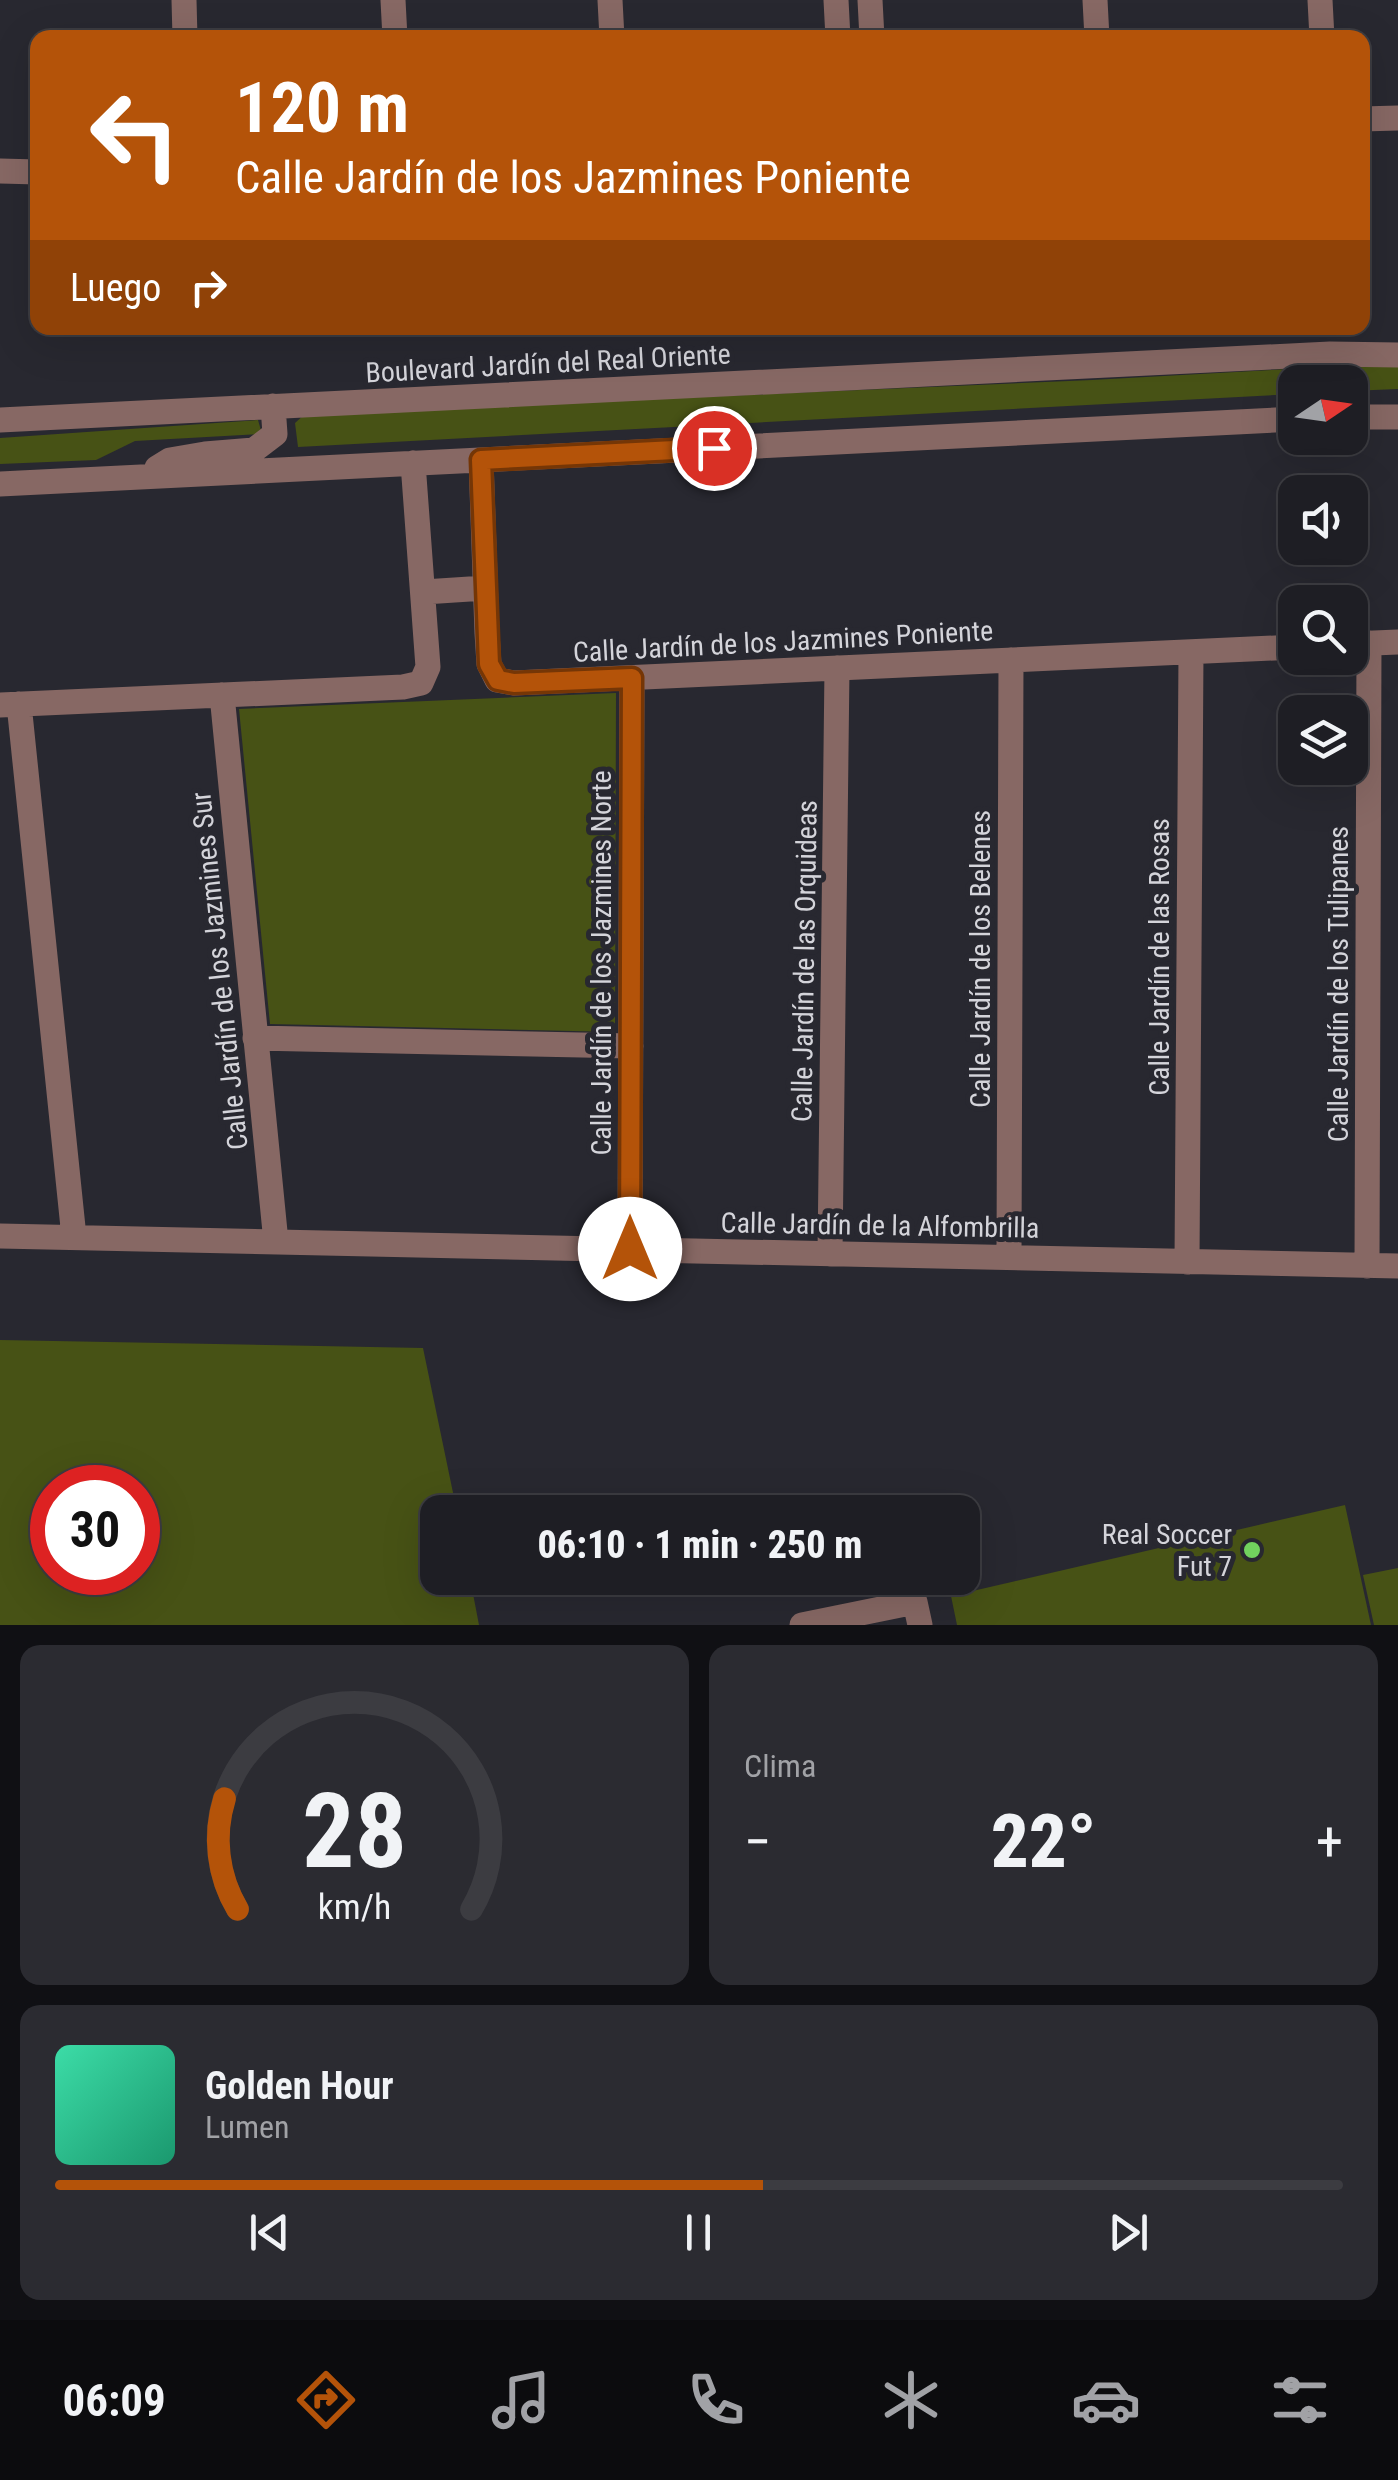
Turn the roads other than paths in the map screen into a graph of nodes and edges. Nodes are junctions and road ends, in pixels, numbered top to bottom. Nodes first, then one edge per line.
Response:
1 (184, 0) edge
2 (393, 0) edge
3 (610, 0) edge
4 (836, 0) edge
5 (870, 0) edge
6 (1096, 0) edge
7 (1320, 0) edge
8 (184, 30) edge
9 (395, 30) edge
10 (612, 30) edge
11 (838, 30) edge
12 (872, 30) edge
13 (1098, 30) edge
14 (1322, 30) edge
15 (1398, 118) edge
16 (1370, 120) edge
17 (0, 172) edge
18 (30, 172) edge
19 (1398, 355) edge
20 (273, 406) junction
21 (1368, 417) edge
22 (1398, 417) edge
23 (1278, 420) edge
24 (3, 422) edge
25 (481, 460) junction
26 (414, 464) junction
27 (145, 477) junction
28 (0, 484) edge
29 (485, 588) junction
30 (424, 592) junction
31 (1398, 642) edge
32 (1368, 643) edge
33 (1278, 648) edge
34 (1190, 652) junction
35 (1011, 660) junction
36 (837, 668) junction
37 (1360, 675) edge
38 (632, 678) junction
39 (222, 696) junction
40 (9, 705) edge
41 (255, 1038) junction
42 (631, 1046) junction
43 (0, 1236) edge
44 (74, 1237) junction
45 (276, 1242) junction
46 (630, 1249) junction
47 (830, 1254) junction
48 (1009, 1258) junction
49 (1187, 1262) junction
50 (1367, 1266) junction
51 (1398, 1266) edge
52 (918, 1613) edge
53 (813, 1624) edge

1 - 8 street
2 - 9 street
3 - 10 street
4 - 11 street
5 - 12 street
6 - 13 street
7 - 14 street
15 - 16 street
17 - 18 street
19 - 20 street, Boulevard Jardín del Real Oriente
20 - 24 street, Boulevard Jardín del Real Oriente
20 - 27 street
21 - 22 street
23 - 25 street
25 - 26 street
25 - 29 street, Calle Jardín de los Jazmines Poniente
26 - 27 street
26 - 30 street
27 - 28 street
29 - 30 street
29 - 38 street, Calle Jardín de los Jazmines Poniente
30 - 39 street
31 - 32 street
33 - 34 street, Calle Jardín de los Jazmines Poniente
34 - 35 street, Calle Jardín de los Jazmines Poniente
34 - 49 street, Calle Jardín de las Rosas
35 - 36 street, Calle Jardín de los Jazmines Poniente
35 - 48 street, Calle Jardín de los Belenes
36 - 38 street, Calle Jardín de los Jazmines Poniente
36 - 47 street, Calle Jardín de las Orquideas
37 - 50 street, Calle Jardín de los Tulipanes
38 - 42 street, Calle Jardín de los Jazmines Norte
39 - 40 street
39 - 41 street, Calle Jardín de los Jazmines Sur
40 - 44 street
41 - 42 street
41 - 45 street, Calle Jardín de los Jazmines Sur
42 - 46 street, Calle Jardín de los Jazmines Norte
43 - 44 street, Calle Jardín de la Alfombrilla
44 - 45 street, Calle Jardín de la Alfombrilla
45 - 46 street, Calle Jardín de la Alfombrilla
46 - 47 street, Calle Jardín de la Alfombrilla
47 - 48 street, Calle Jardín de la Alfombrilla
48 - 49 street, Calle Jardín de la Alfombrilla
49 - 50 street, Calle Jardín de la Alfombrilla
50 - 51 street, Calle Jardín de la Alfombrilla
52 - 53 street

